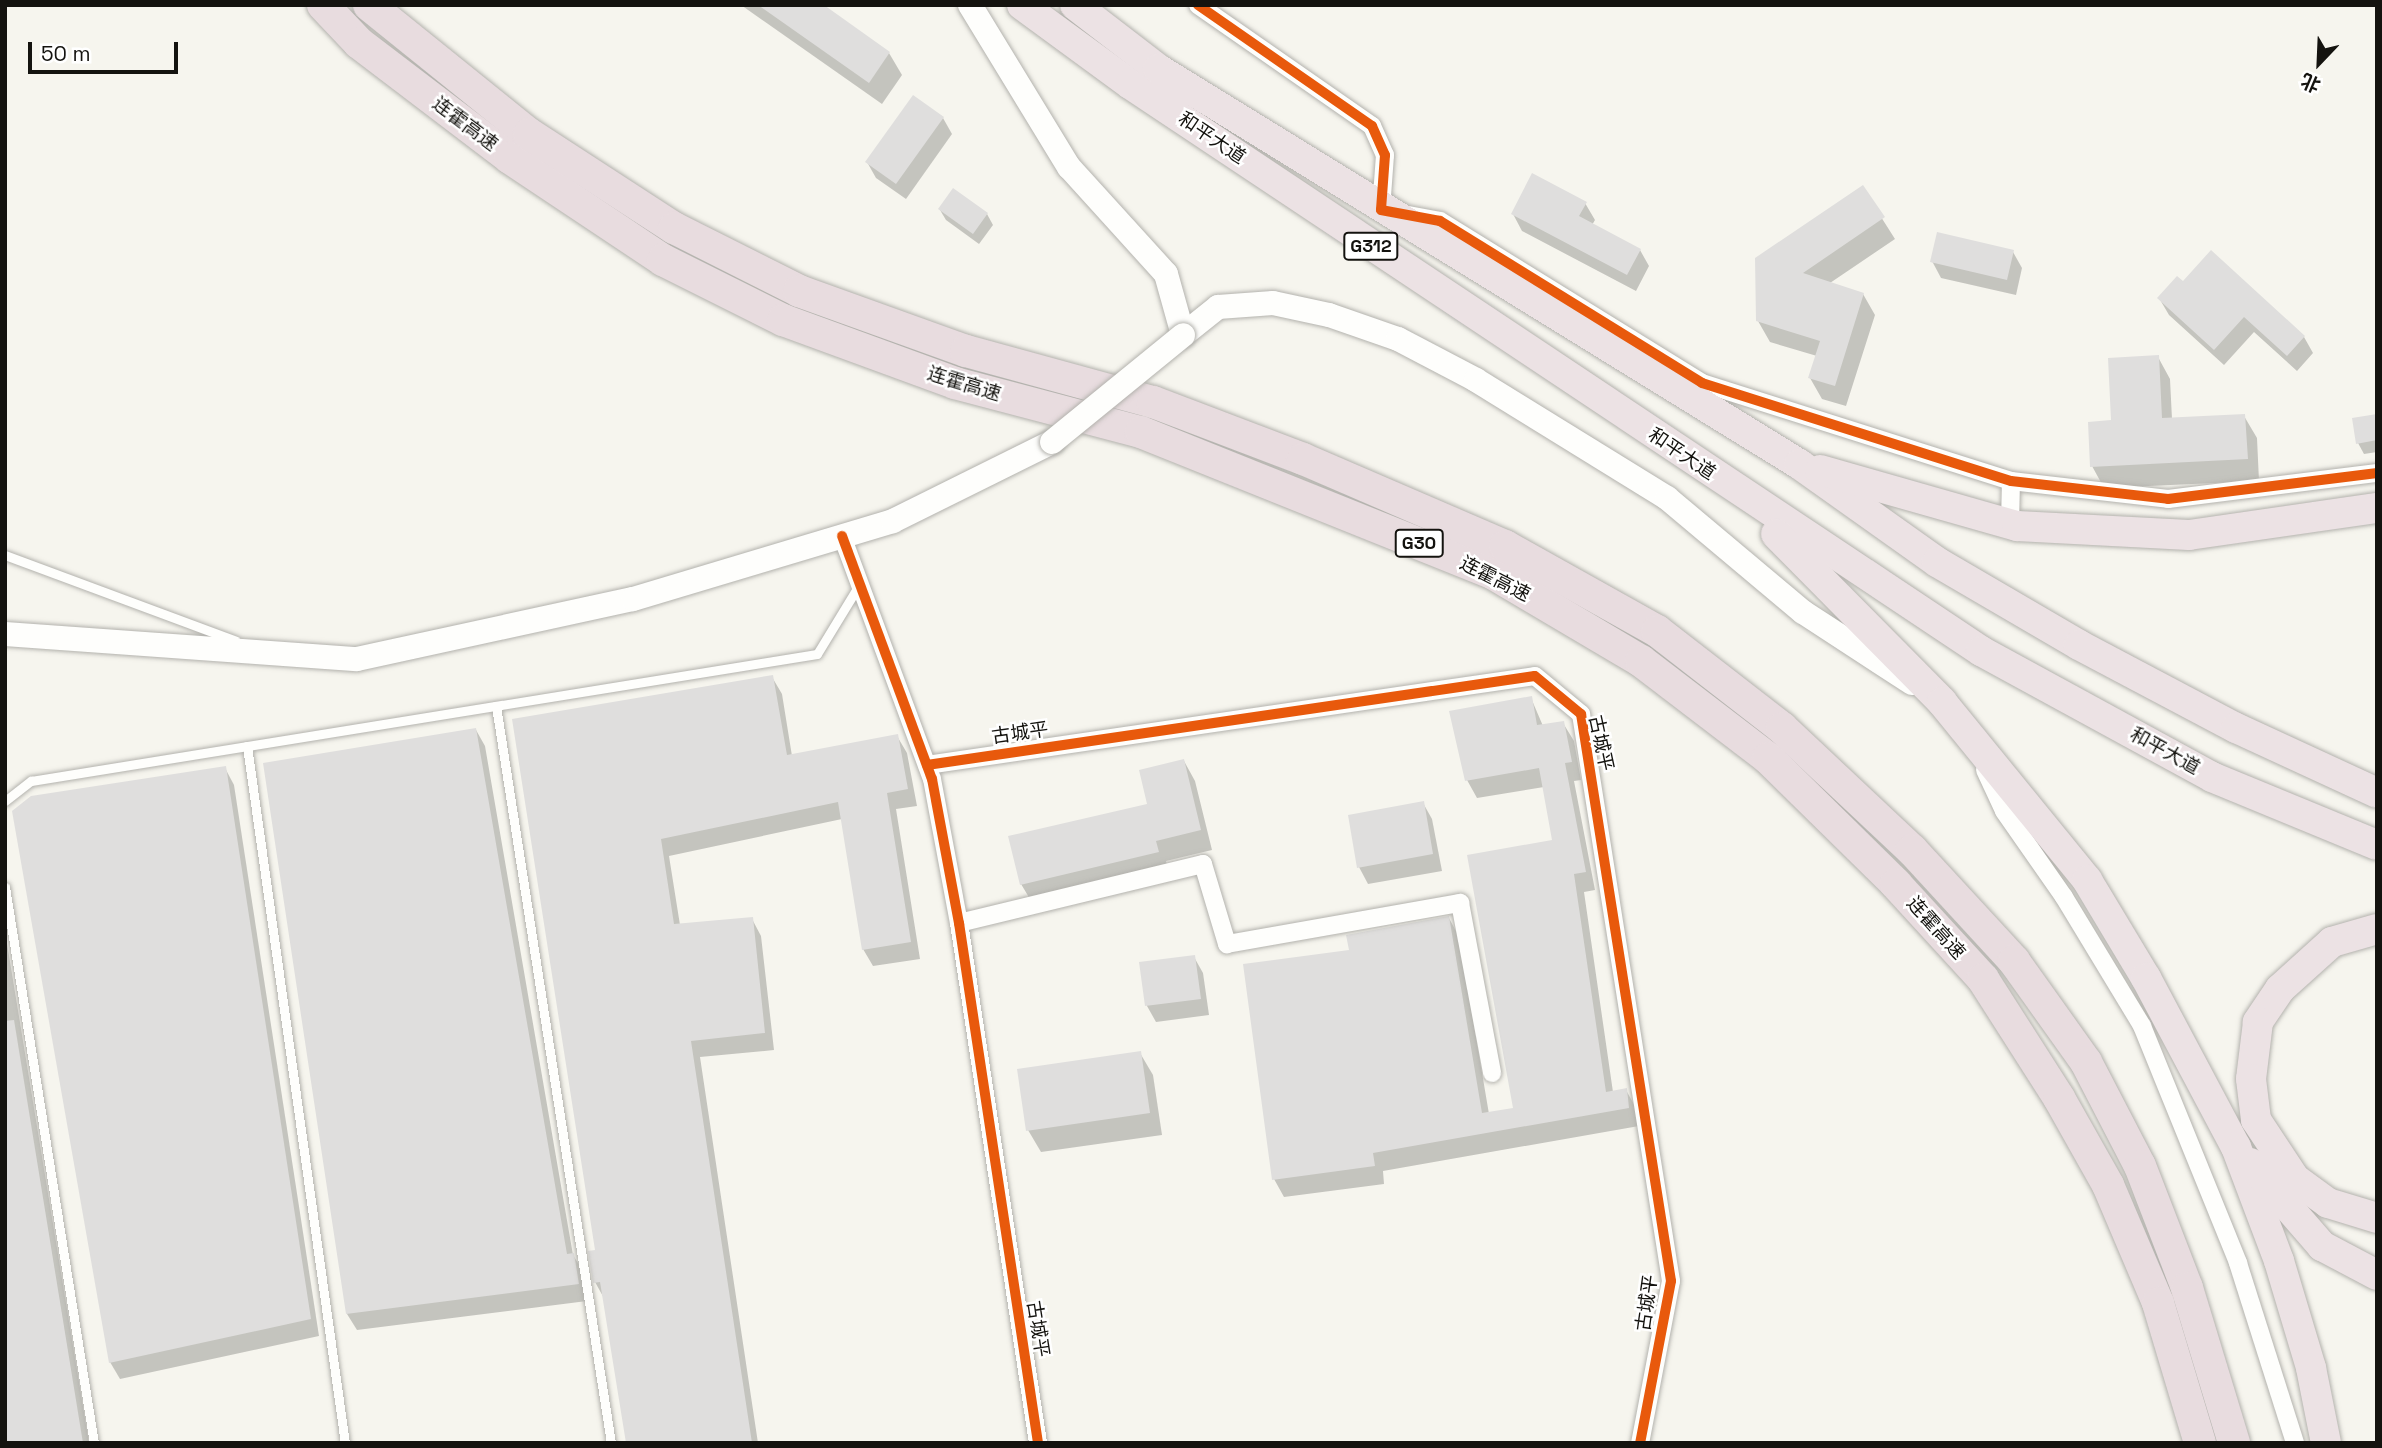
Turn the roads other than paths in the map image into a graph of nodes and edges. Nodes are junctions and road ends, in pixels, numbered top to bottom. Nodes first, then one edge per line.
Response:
1 (323, 5) edge
2 (369, 5) edge
3 (970, 5) edge
4 (1022, 5) edge
5 (1075, 5) edge
6 (1198, 5) edge
7 (1381, 210) junction
8 (1183, 335) junction
9 (1799, 464) junction
10 (2377, 473) edge
11 (2011, 481) junction
12 (1724, 482) junction
13 (2377, 508) edge
14 (2010, 524) junction
15 (842, 536) junction
16 (5, 555) edge
17 (860, 584) junction
18 (5, 634) edge
19 (267, 653) junction
20 (1942, 702) junction
21 (496, 706) junction
22 (1970, 738) junction
23 (247, 746) junction
24 (927, 765) junction
25 (2377, 793) edge
26 (5, 801) edge
27 (2377, 845) edge
28 (5, 887) edge
29 (959, 923) junction
30 (2377, 929) edge
31 (1492, 1073) dead end
32 (2236, 1147) junction
33 (2377, 1218) edge
34 (2377, 1275) edge
35 (94, 1443) edge
36 (345, 1443) edge
37 (611, 1443) edge
38 (1038, 1443) edge
39 (1640, 1443) edge
40 (2200, 1443) edge
41 (2234, 1443) edge
42 (2295, 1443) edge
43 (2326, 1443) edge

1 - 40 highway, 连霍高速 / G30
2 - 41 highway, 连霍高速 / G30
3 - 8 main road
4 - 12 highway, 和平大道 / G312
5 - 7 highway, 和平大道 / G312
6 - 7 street
7 - 9 highway, 和平大道 / G312
7 - 11 street
8 - 15 main road, bridge
8 - 20 main road
9 - 14 highway
9 - 25 highway, 和平大道
10 - 11 street
11 - 14 street
12 - 20 highway
12 - 27 highway, 和平大道
13 - 14 highway
15 - 17 street, 古城平
15 - 19 main road
16 - 19 lane
17 - 21 lane
17 - 24 street, 古城平
18 - 19 main road
20 - 22 highway
21 - 23 lane
21 - 37 lane
22 - 32 highway
22 - 42 street
23 - 26 lane
23 - 36 lane
24 - 29 street, 古城平
24 - 39 street, 古城平
28 - 35 lane
29 - 31 street
29 - 38 street, 古城平
30 - 33 highway
32 - 34 highway
32 - 43 highway

